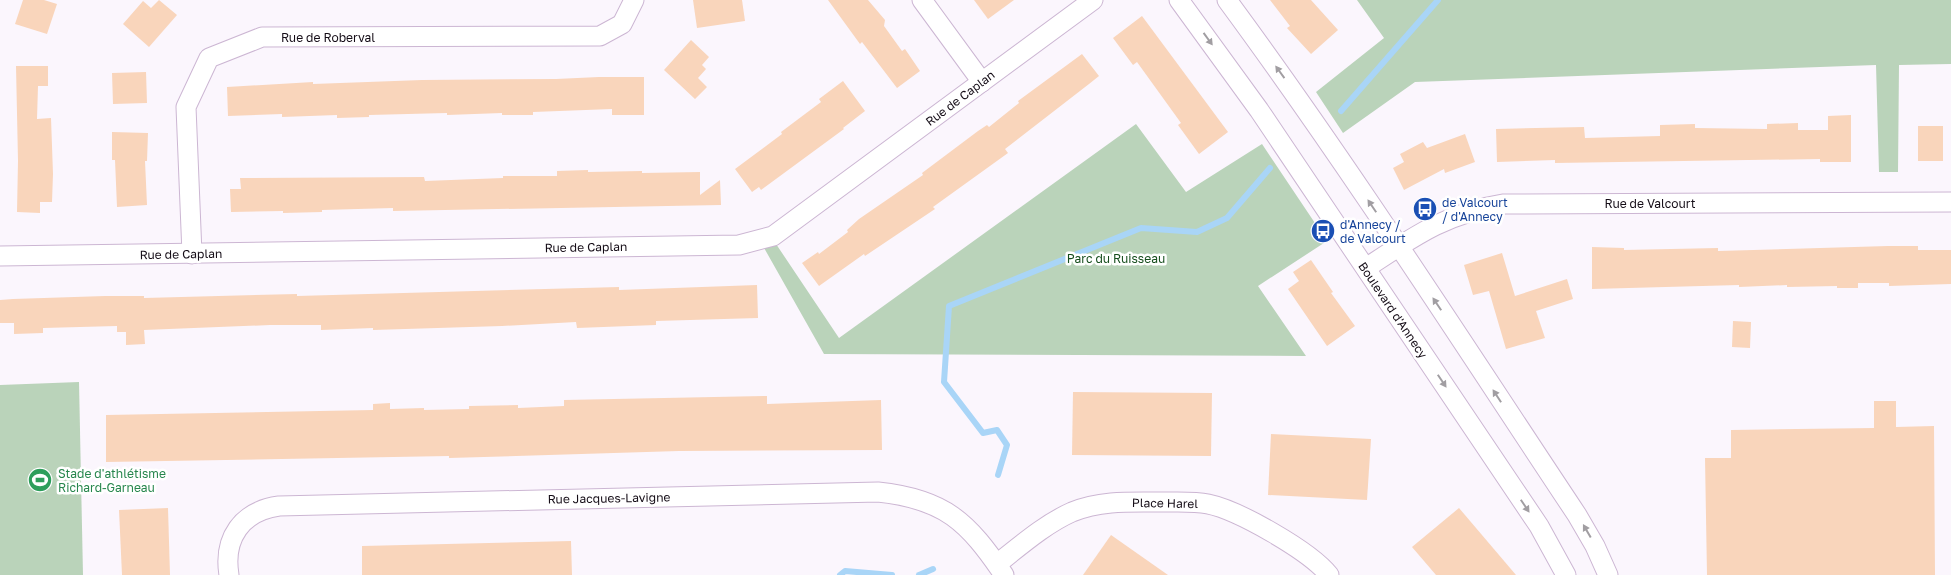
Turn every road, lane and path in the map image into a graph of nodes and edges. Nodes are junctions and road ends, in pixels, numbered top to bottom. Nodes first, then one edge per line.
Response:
1 (634, 0) edge
2 (922, 0) edge
3 (1094, 0) edge
4 (1179, 0) edge
5 (1227, 0) edge
6 (982, 82) junction
7 (1951, 202) edge
8 (1399, 246) junction
9 (192, 254) junction
10 (0, 256) edge
11 (1366, 268) junction
12 (1000, 569) edge
13 (228, 575) edge
14 (1329, 575) edge
15 (1566, 575) edge
16 (1608, 575) edge

1 - 9 street, Rue de Roberval
2 - 6 street
3 - 6 street, Rue de Caplan
4 -> 11 street, Boulevard d'Annecy
8 -> 5 street
6 - 9 street, Rue de Caplan
7 - 8 street, Rue de Valcourt
8 - 11 street, Rue de Valcourt
16 -> 8 street
9 - 10 street, Rue de Caplan
11 -> 15 street, Boulevard d'Annecy
12 - 13 street, Rue Jacques-Lavigne
12 - 14 street, Place Harel

